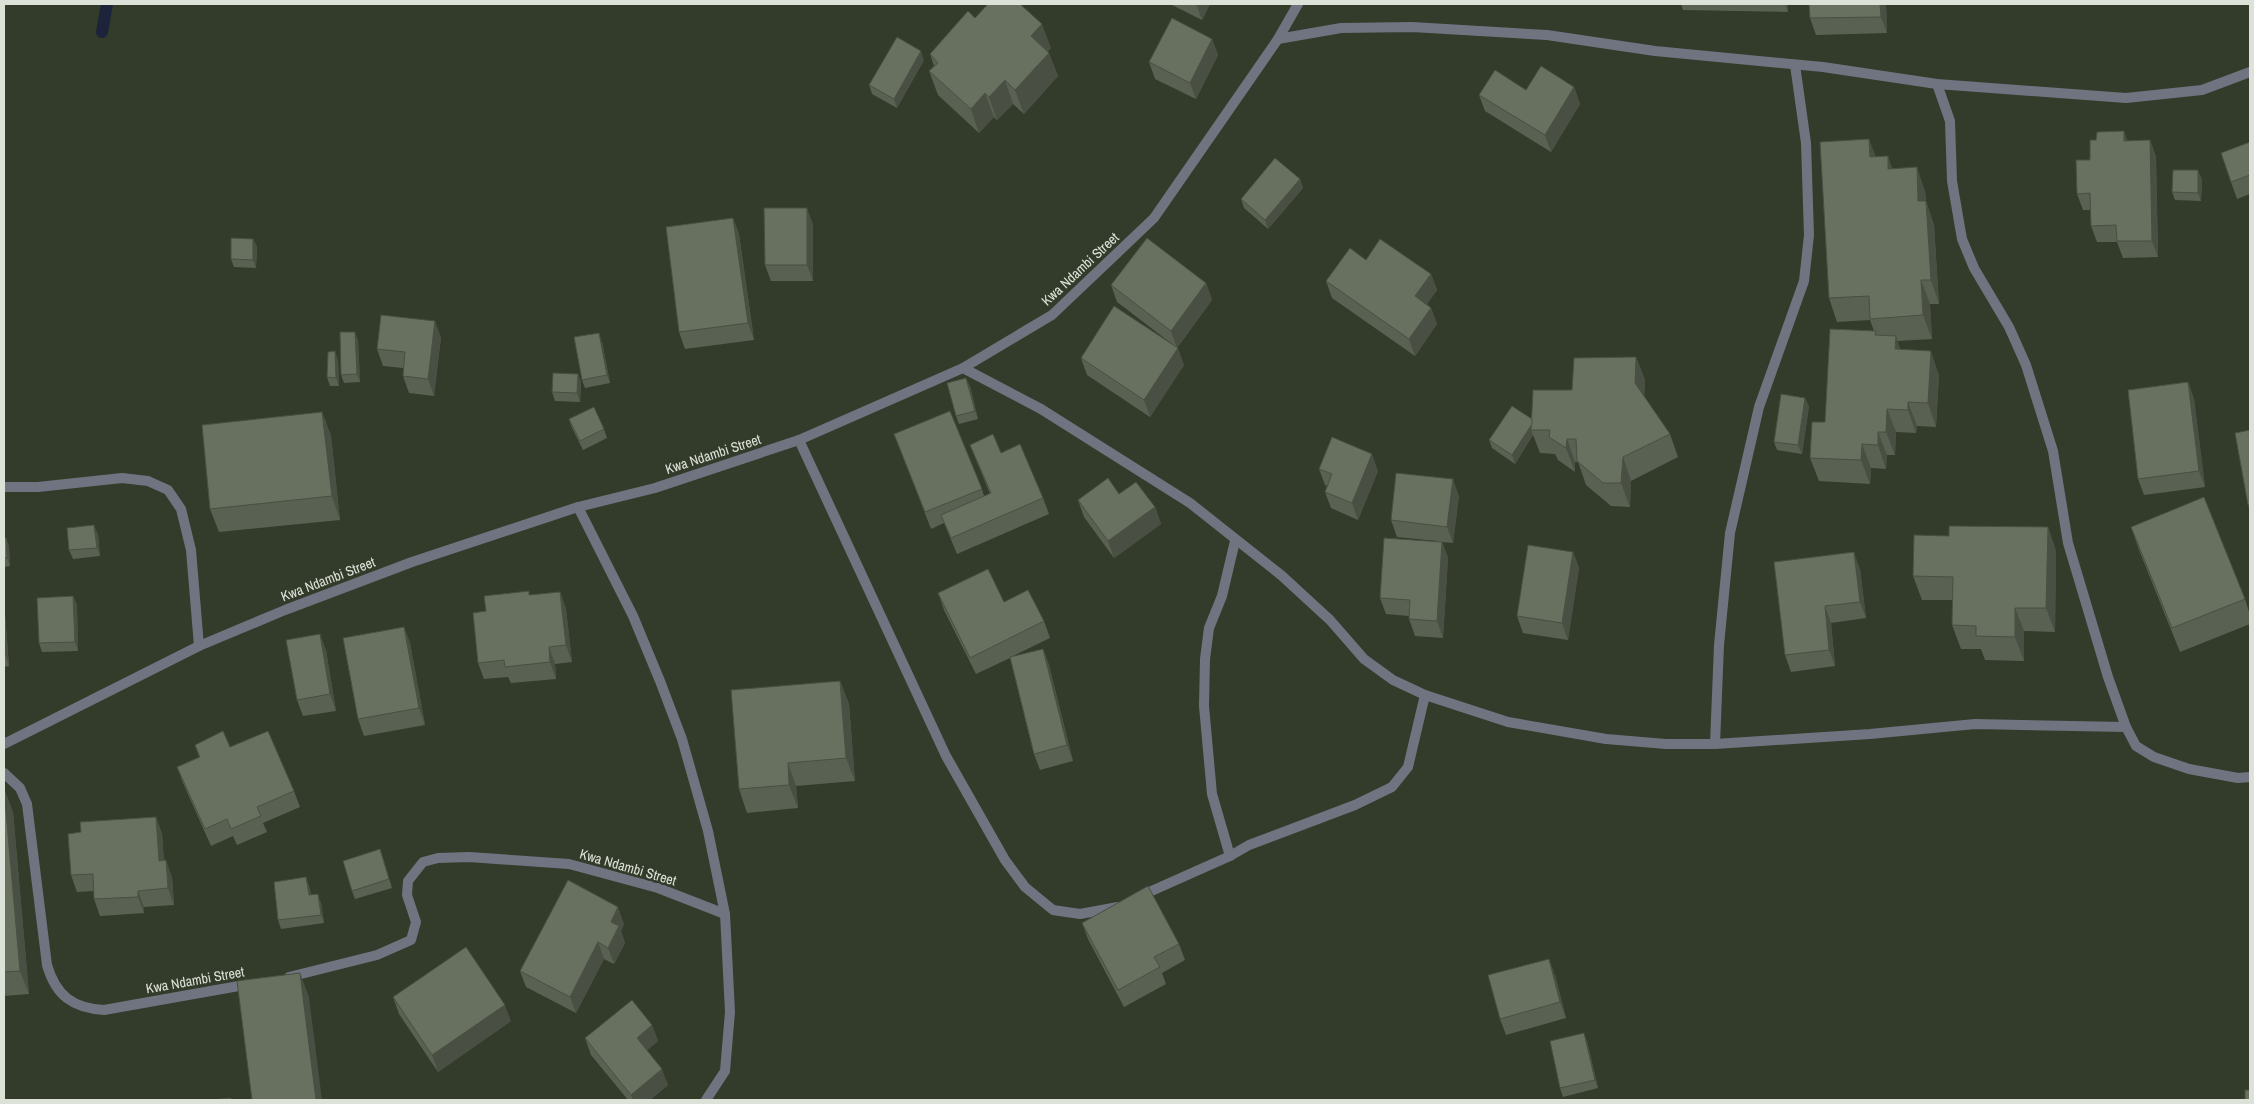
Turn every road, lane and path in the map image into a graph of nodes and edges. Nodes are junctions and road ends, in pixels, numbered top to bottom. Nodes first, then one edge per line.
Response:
1 (1298, 4) edge
2 (1278, 39) junction
3 (1796, 65) junction
4 (2250, 72) edge
5 (1938, 84) junction
6 (963, 368) junction
7 (799, 440) junction
8 (4, 487) edge
9 (578, 507) junction
10 (1235, 541) junction
11 (199, 646) junction
12 (1425, 694) junction
13 (2126, 726) junction
14 (4, 744) edge
15 (1715, 744) junction
16 (4, 773) edge
17 (2250, 777) edge
18 (1230, 856) junction
19 (725, 914) junction
20 (278, 979) edge
21 (258, 982) edge
22 (706, 1100) edge

1 - 2 street, Kwa Ndambi Street
2 - 3 street
2 - 6 street, Kwa Ndambi Street
3 - 5 street
3 - 15 street
4 - 5 street
5 - 13 street
6 - 7 street, Kwa Ndambi Street
6 - 10 street
7 - 9 street, Kwa Ndambi Street
7 - 18 street
8 - 11 street
9 - 11 street, Kwa Ndambi Street
9 - 19 street
10 - 12 street
10 - 18 street
11 - 14 street, Kwa Ndambi Street
12 - 15 street
12 - 18 street
13 - 15 street
13 - 17 street
16 - 21 street, Kwa Ndambi Street
19 - 20 street, Kwa Ndambi Street
19 - 22 street

